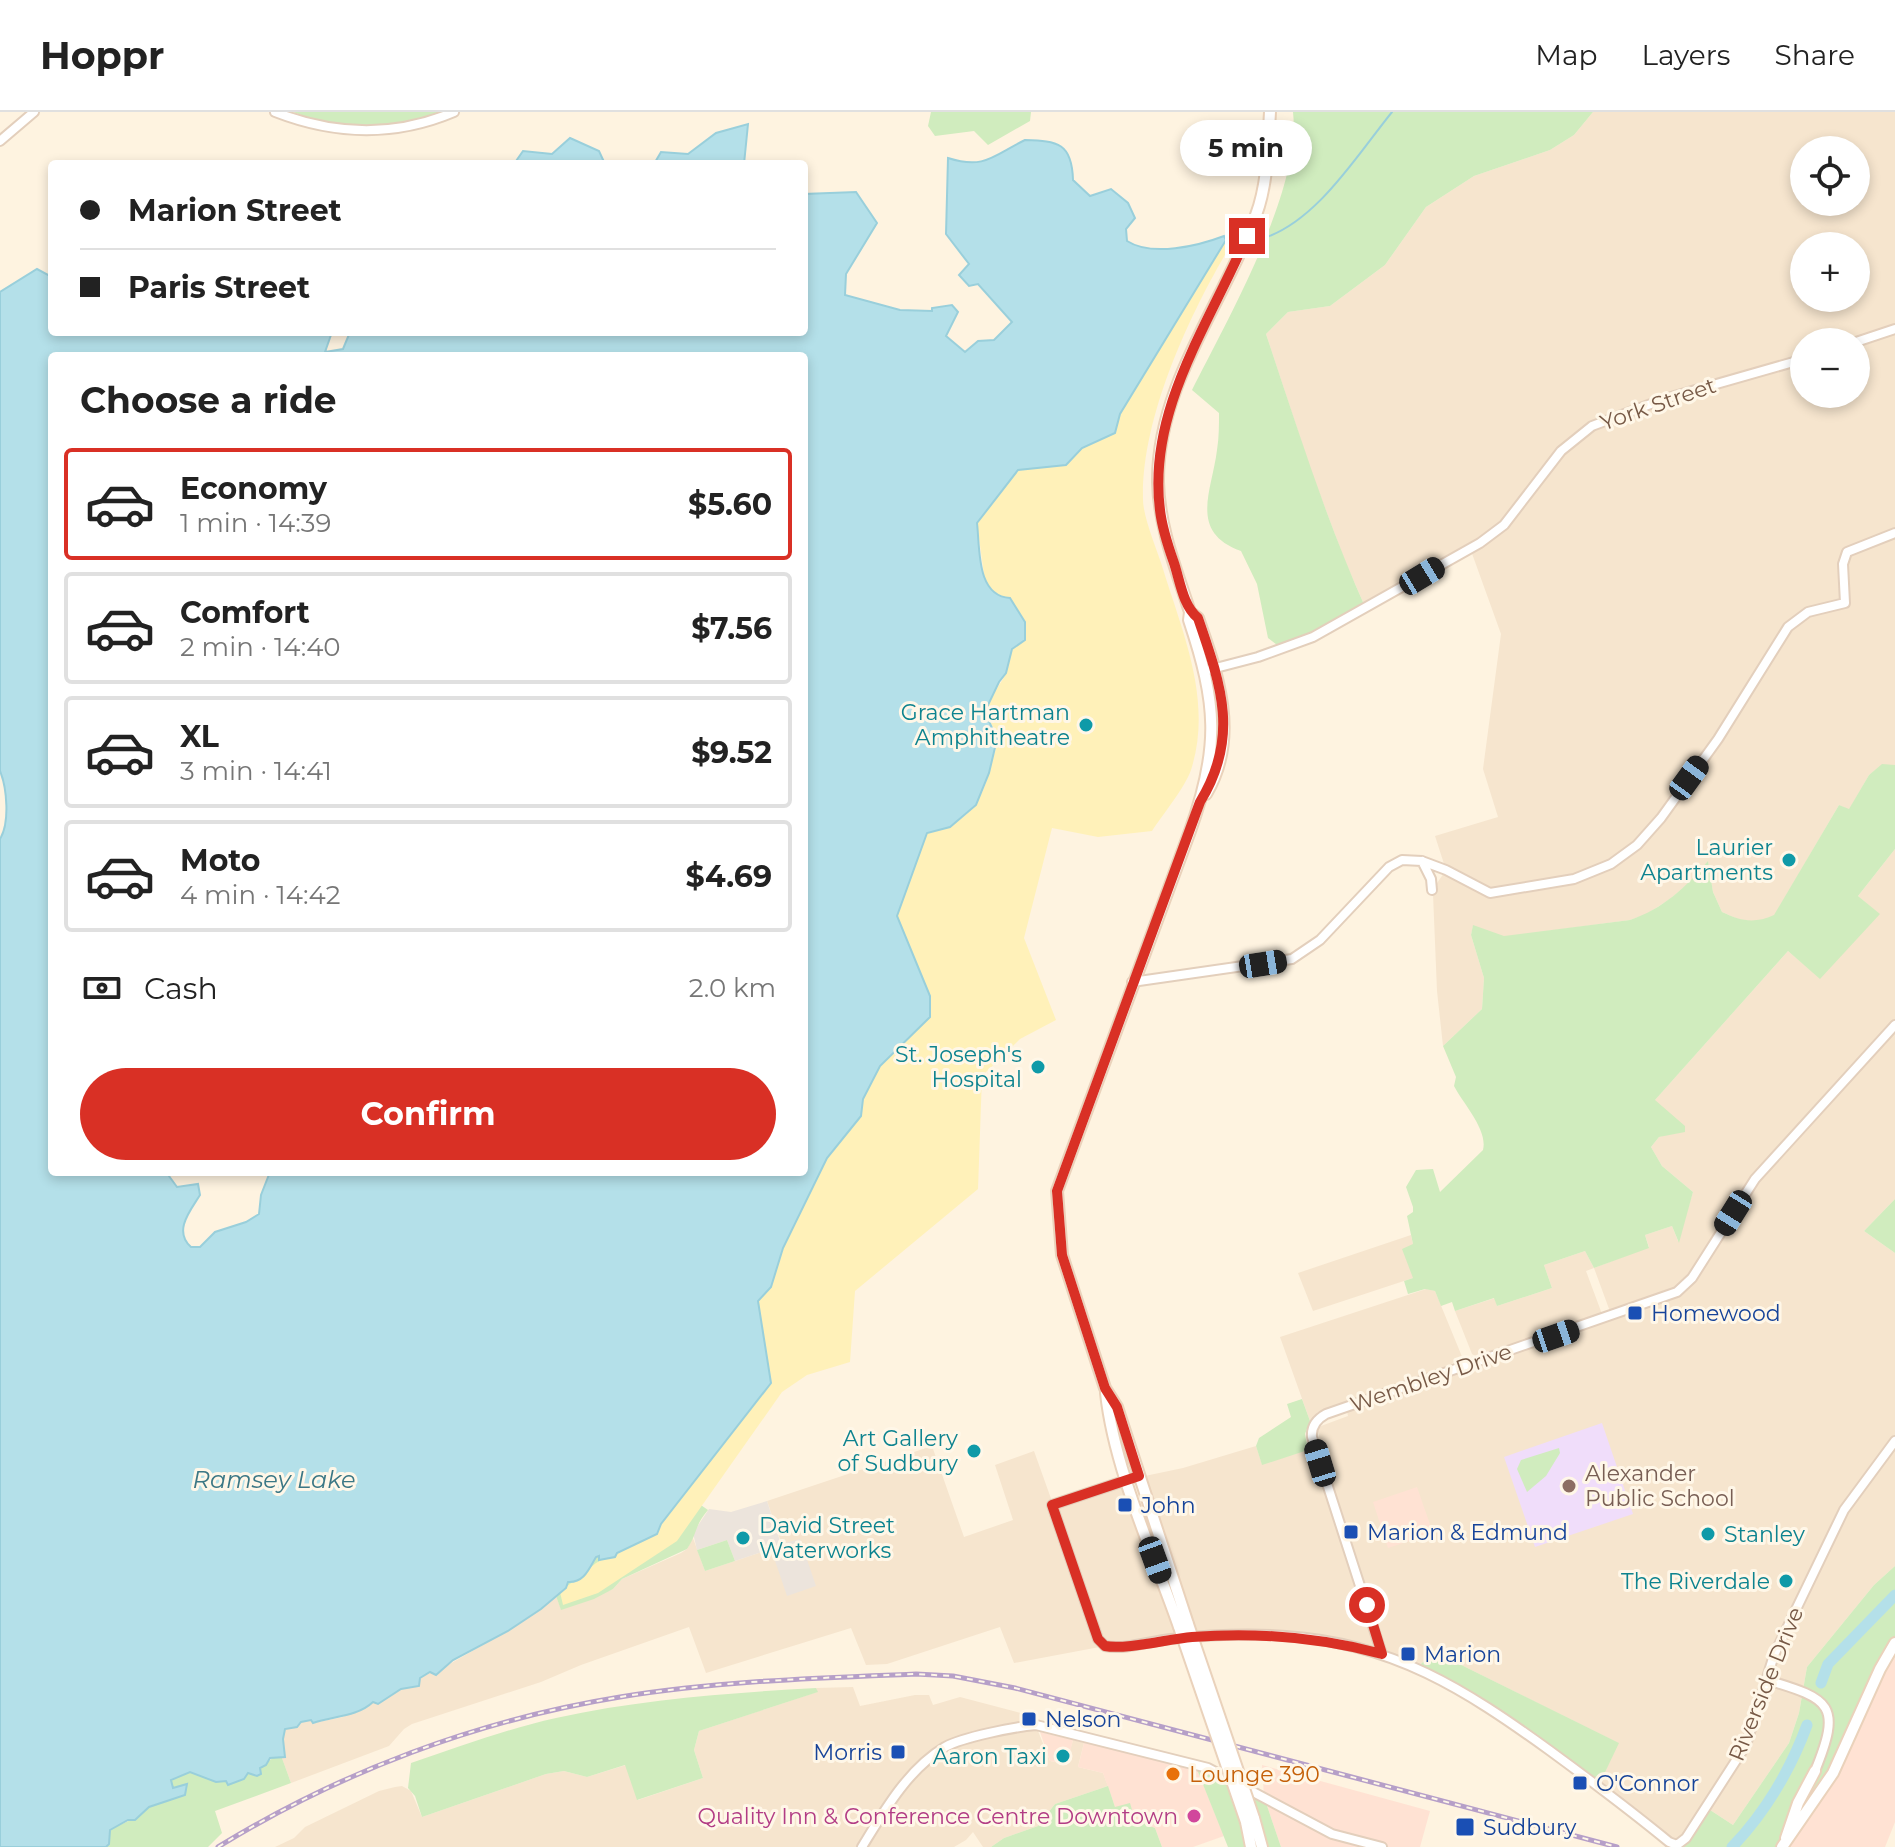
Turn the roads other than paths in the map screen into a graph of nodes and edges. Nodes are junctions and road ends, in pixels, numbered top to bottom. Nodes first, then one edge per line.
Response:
1 (34, 112) edge
2 (275, 112) edge
3 (454, 112) edge
4 (1270, 112) edge
5 (0, 141) edge
6 (1895, 329) edge
7 (1870, 337) edge
8 (1790, 363) edge
9 (1895, 533) edge
10 (1210, 669) junction
11 (1422, 861) junction
12 (1432, 890) dead end
13 (1132, 982) junction
14 (1895, 1025) edge
15 (1105, 1388) junction
16 (1895, 1441) edge
17 (1139, 1476) junction
18 (1127, 1480) junction
19 (1184, 1626) junction
20 (1895, 1643) edge
21 (1382, 1654) junction
22 (1767, 1680) junction
23 (1815, 1771) junction
24 (1817, 1798) junction
25 (1250, 1820) junction
26 (1784, 1845) edge
27 (862, 1847) edge
28 (1251, 1847) edge
29 (1262, 1847) edge
30 (1382, 1847) edge

1 - 5 street
2 - 3 street
4 - 10 main road
6 - 7 street
8 - 10 street, York Street
9 - 11 street
10 - 13 main road
11 - 12 street
11 - 13 street
13 - 15 main road
14 - 21 street, Wembley Drive
15 - 17 main road
15 - 18 main road
16 - 22 street, Riverside Drive
17 - 18 street
17 - 19 main road
18 - 19 main road
18 - 21 street
19 - 25 main road, bridge
20 - 24 main road
21 - 22 street, Riverside Drive
22 - 23 street
23 - 24 main road
23 - 26 main road
24 - 26 main road
25 - 28 main road
25 - 29 main road
27 - 30 street

